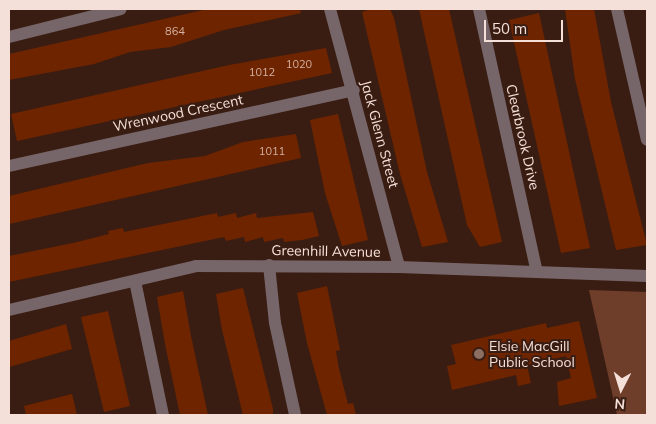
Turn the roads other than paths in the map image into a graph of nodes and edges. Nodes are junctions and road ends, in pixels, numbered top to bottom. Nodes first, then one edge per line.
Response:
1 (121, 9) edge
2 (330, 9) edge
3 (479, 9) edge
4 (617, 9) edge
5 (9, 36) edge
6 (354, 90) junction
7 (647, 140) edge
8 (9, 166) edge
9 (269, 265) junction
10 (399, 267) junction
11 (537, 272) junction
12 (647, 276) edge
13 (135, 281) junction
14 (9, 310) edge
15 (163, 415) edge
16 (295, 415) edge

1 - 5 street
2 - 6 street, Jack Glenn Street
3 - 11 street, Clearbrook Drive
4 - 7 street
6 - 8 street, Wrenwood Crescent
6 - 10 street, Jack Glenn Street
9 - 10 street, Greenhill Avenue
9 - 13 street, Greenhill Avenue
9 - 16 street
10 - 11 street, Greenhill Avenue
11 - 12 street, Greenhill Avenue
13 - 14 street, Greenhill Avenue
13 - 15 street

